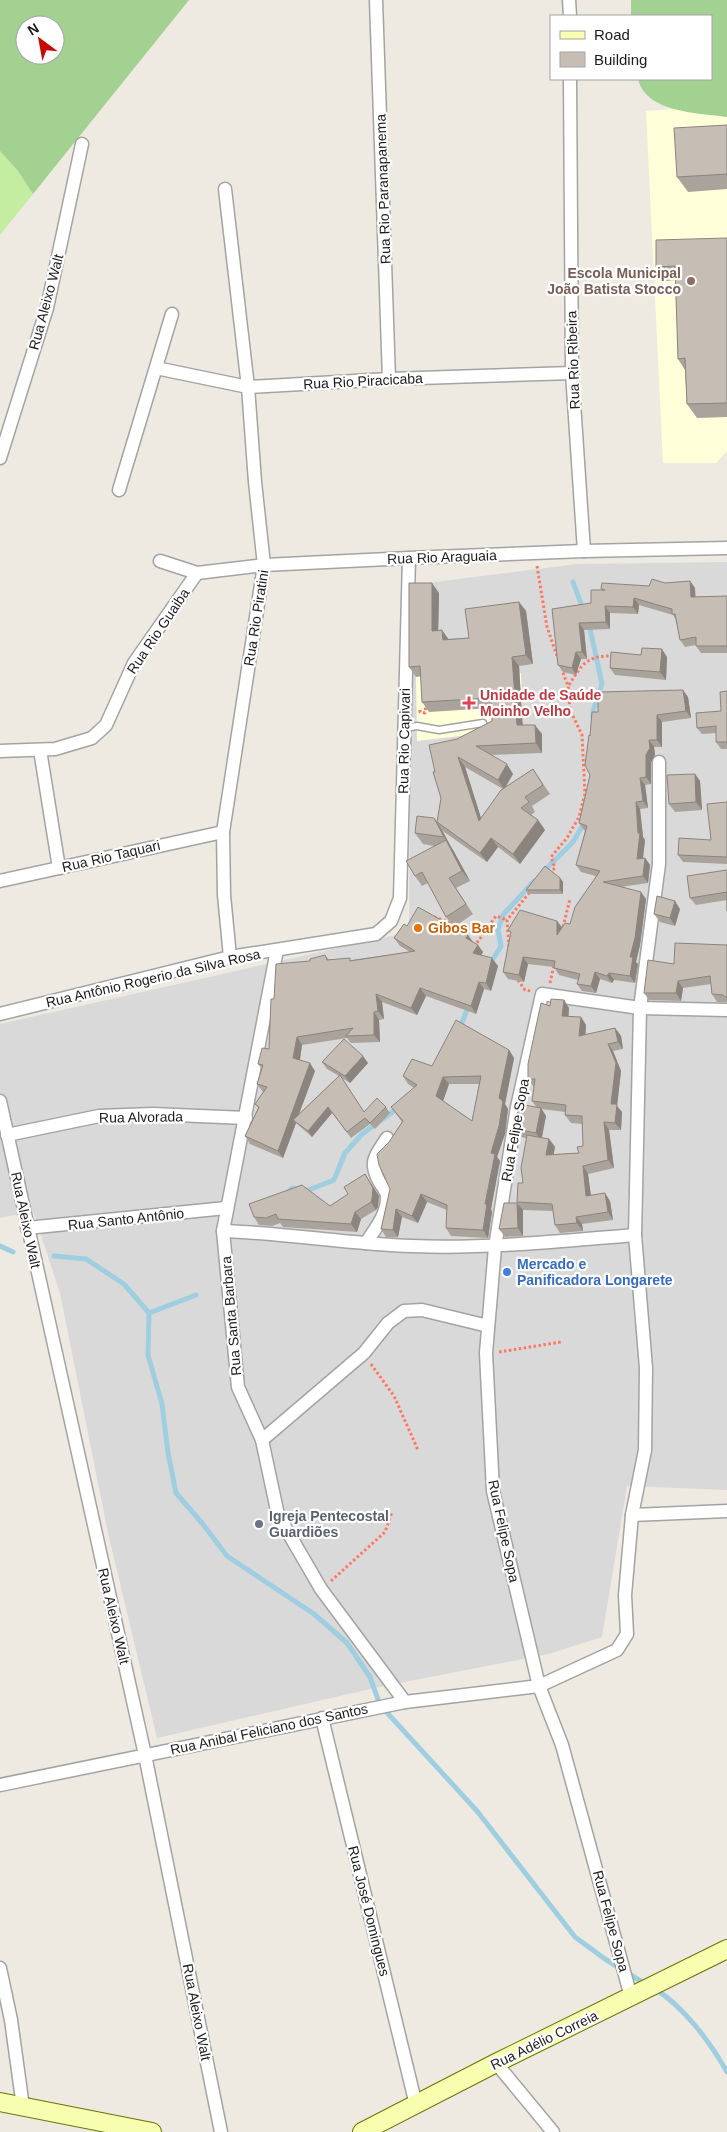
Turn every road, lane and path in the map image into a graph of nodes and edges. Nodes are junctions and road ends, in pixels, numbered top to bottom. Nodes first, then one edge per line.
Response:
1 (376, 0) edge
2 (569, 0) edge
3 (570, 15) edge
4 (570, 80) edge
5 (82, 144) dead end
6 (225, 189) dead end
7 (172, 314) dead end
8 (156, 368) junction
9 (572, 373) junction
10 (389, 379) junction
11 (248, 387) junction
12 (0, 458) edge
13 (119, 490) dead end
14 (727, 548) edge
15 (584, 551) junction
16 (535, 553) junction
17 (409, 558) junction
18 (160, 560) dead end
19 (264, 565) junction
20 (197, 573) junction
21 (617, 656) edge
22 (568, 686) junction
23 (482, 723) dead end
24 (404, 728) junction
25 (40, 750) junction
26 (0, 751) edge
27 (659, 762) dead end
28 (223, 832) junction
29 (59, 868) junction
30 (543, 879) edge
31 (0, 881) edge
32 (531, 891) edge
33 (570, 899) dead end
34 (430, 915) edge
35 (505, 919) junction
36 (390, 921) joint
37 (452, 923) edge
38 (561, 934) edge
39 (473, 948) edge
40 (509, 949) edge
41 (277, 950) junction
42 (230, 957) junction
43 (555, 959) edge
44 (515, 978) edge
45 (525, 990) dead end
46 (545, 995) junction
47 (640, 1008) junction
48 (727, 1010) edge
49 (0, 1014) edge
50 (0, 1101) edge
51 (246, 1118) junction
52 (7, 1135) junction
53 (387, 1138) dead end
54 (226, 1208) junction
55 (27, 1228) junction
56 (223, 1231) junction
57 (635, 1235) junction
58 (366, 1242) junction
59 (495, 1247) junction
60 (488, 1326) junction
61 (561, 1342) dead end
62 (364, 1353) junction
63 (486, 1353) junction
64 (262, 1440) junction
65 (418, 1450) dead end
66 (727, 1511) edge
67 (392, 1512) dead end
68 (632, 1515) junction
69 (321, 1589) junction
70 (540, 1686) junction
71 (404, 1702) junction
72 (322, 1718) junction
73 (145, 1755) junction
74 (0, 1785) edge
75 (727, 1949) edge
76 (0, 1968) edge
77 (631, 1997) junction
78 (496, 2063) junction
79 (0, 2102) edge
80 (416, 2105) junction
81 (22, 2107) junction
82 (152, 2132) edge
83 (221, 2132) edge
84 (362, 2132) edge
85 (553, 2132) edge

1 - 10 street, Rua Rio Paranapanema
2 - 3 street
4 - 9 street, Rua Rio Ribeira
5 - 12 street, Rua Aleixo Walt
6 - 11 street, Rua Rio Piratini
7 - 8 street
8 - 11 street, Rua Rio Piracicaba
8 - 13 street
9 - 10 street, Rua Rio Piracicaba
9 - 15 street, Rua Rio Ribeira
10 - 11 street, Rua Rio Piracicaba
11 - 19 street, Rua Rio Piratini
14 - 15 street, Rua Rio Araguaia
15 - 16 street, Rua Rio Araguaia
16 - 17 street, Rua Rio Araguaia
16 - 22 path
17 - 19 street, Rua Rio Araguaia
17 - 24 street, Rua Rio Capivari
18 - 20 street, Rua Rio Araguaia
19 - 20 street, Rua Rio Araguaia
19 - 28 street, Rua Rio Piratini
20 - 25 street, Rua Rio Guaiba
21 - 22 path
22 - 30 path
23 - 24 lane
24 - 36 street, Rua Rio Capivari
25 - 26 street, Rua Rio Guaiba
25 - 29 street
27 - 47 street, Rua Anibal Feliciano dos Santos
28 - 29 street, Rua Rio Taquari
28 - 42 street, Rua Rio Piratini
29 - 31 street, Rua Rio Taquari
32 - 35 path
33 - 38 path
34 - 37 path
35 - 39 path
35 - 40 path
36 - 41 street, Rua Antônio Rogerio da Silva Rosa
41 - 42 street, Rua Antônio Rogerio da Silva Rosa
41 - 51 street, Rua Santa Barbara
42 - 49 street, Rua Antônio Rogerio da Silva Rosa
43 - 46 path
44 - 45 path
46 - 47 street
46 - 59 street, Rua Felipe Sopa
47 - 48 street
47 - 57 street, Rua Anibal Feliciano dos Santos
50 - 52 street, Rua Aleixo Walt
51 - 52 street, Rua Alvorada
51 - 54 street, Rua Santa Barbara
52 - 55 street, Rua Aleixo Walt
53 - 58 street
54 - 55 street, Rua Santo Antônio
54 - 56 street, Rua Santa Barbara
55 - 73 street, Rua Aleixo Walt
56 - 58 street
56 - 64 street, Rua Santa Barbara
57 - 59 street
57 - 68 street, Rua Anibal Feliciano dos Santos
58 - 59 street
59 - 60 street, Rua Felipe Sopa
60 - 62 street
60 - 63 street, Rua Felipe Sopa
61 - 63 path
62 - 64 street
62 - 65 path
63 - 70 street, Rua Felipe Sopa
64 - 69 street, Rua Santa Barbara
66 - 68 street
67 - 69 path
68 - 70 street, Rua Anibal Feliciano dos Santos
69 - 71 street, Rua Santa Barbara
70 - 71 street, Rua Anibal Feliciano dos Santos
70 - 77 street, Rua Felipe Sopa
71 - 72 street, Rua Anibal Feliciano dos Santos
72 - 73 street, Rua Anibal Feliciano dos Santos
72 - 80 street, Rua José Domingues
73 - 74 street, Rua Anibal Feliciano dos Santos
73 - 83 street, Rua Aleixo Walt
75 - 77 main road, Rua Adélio Correia
76 - 81 street
77 - 78 main road, Rua Adélio Correia
78 - 80 main road, Rua Adélio Correia
78 - 85 street
79 - 81 main road
80 - 84 main road, Rua Adélio Correia
81 - 82 main road

